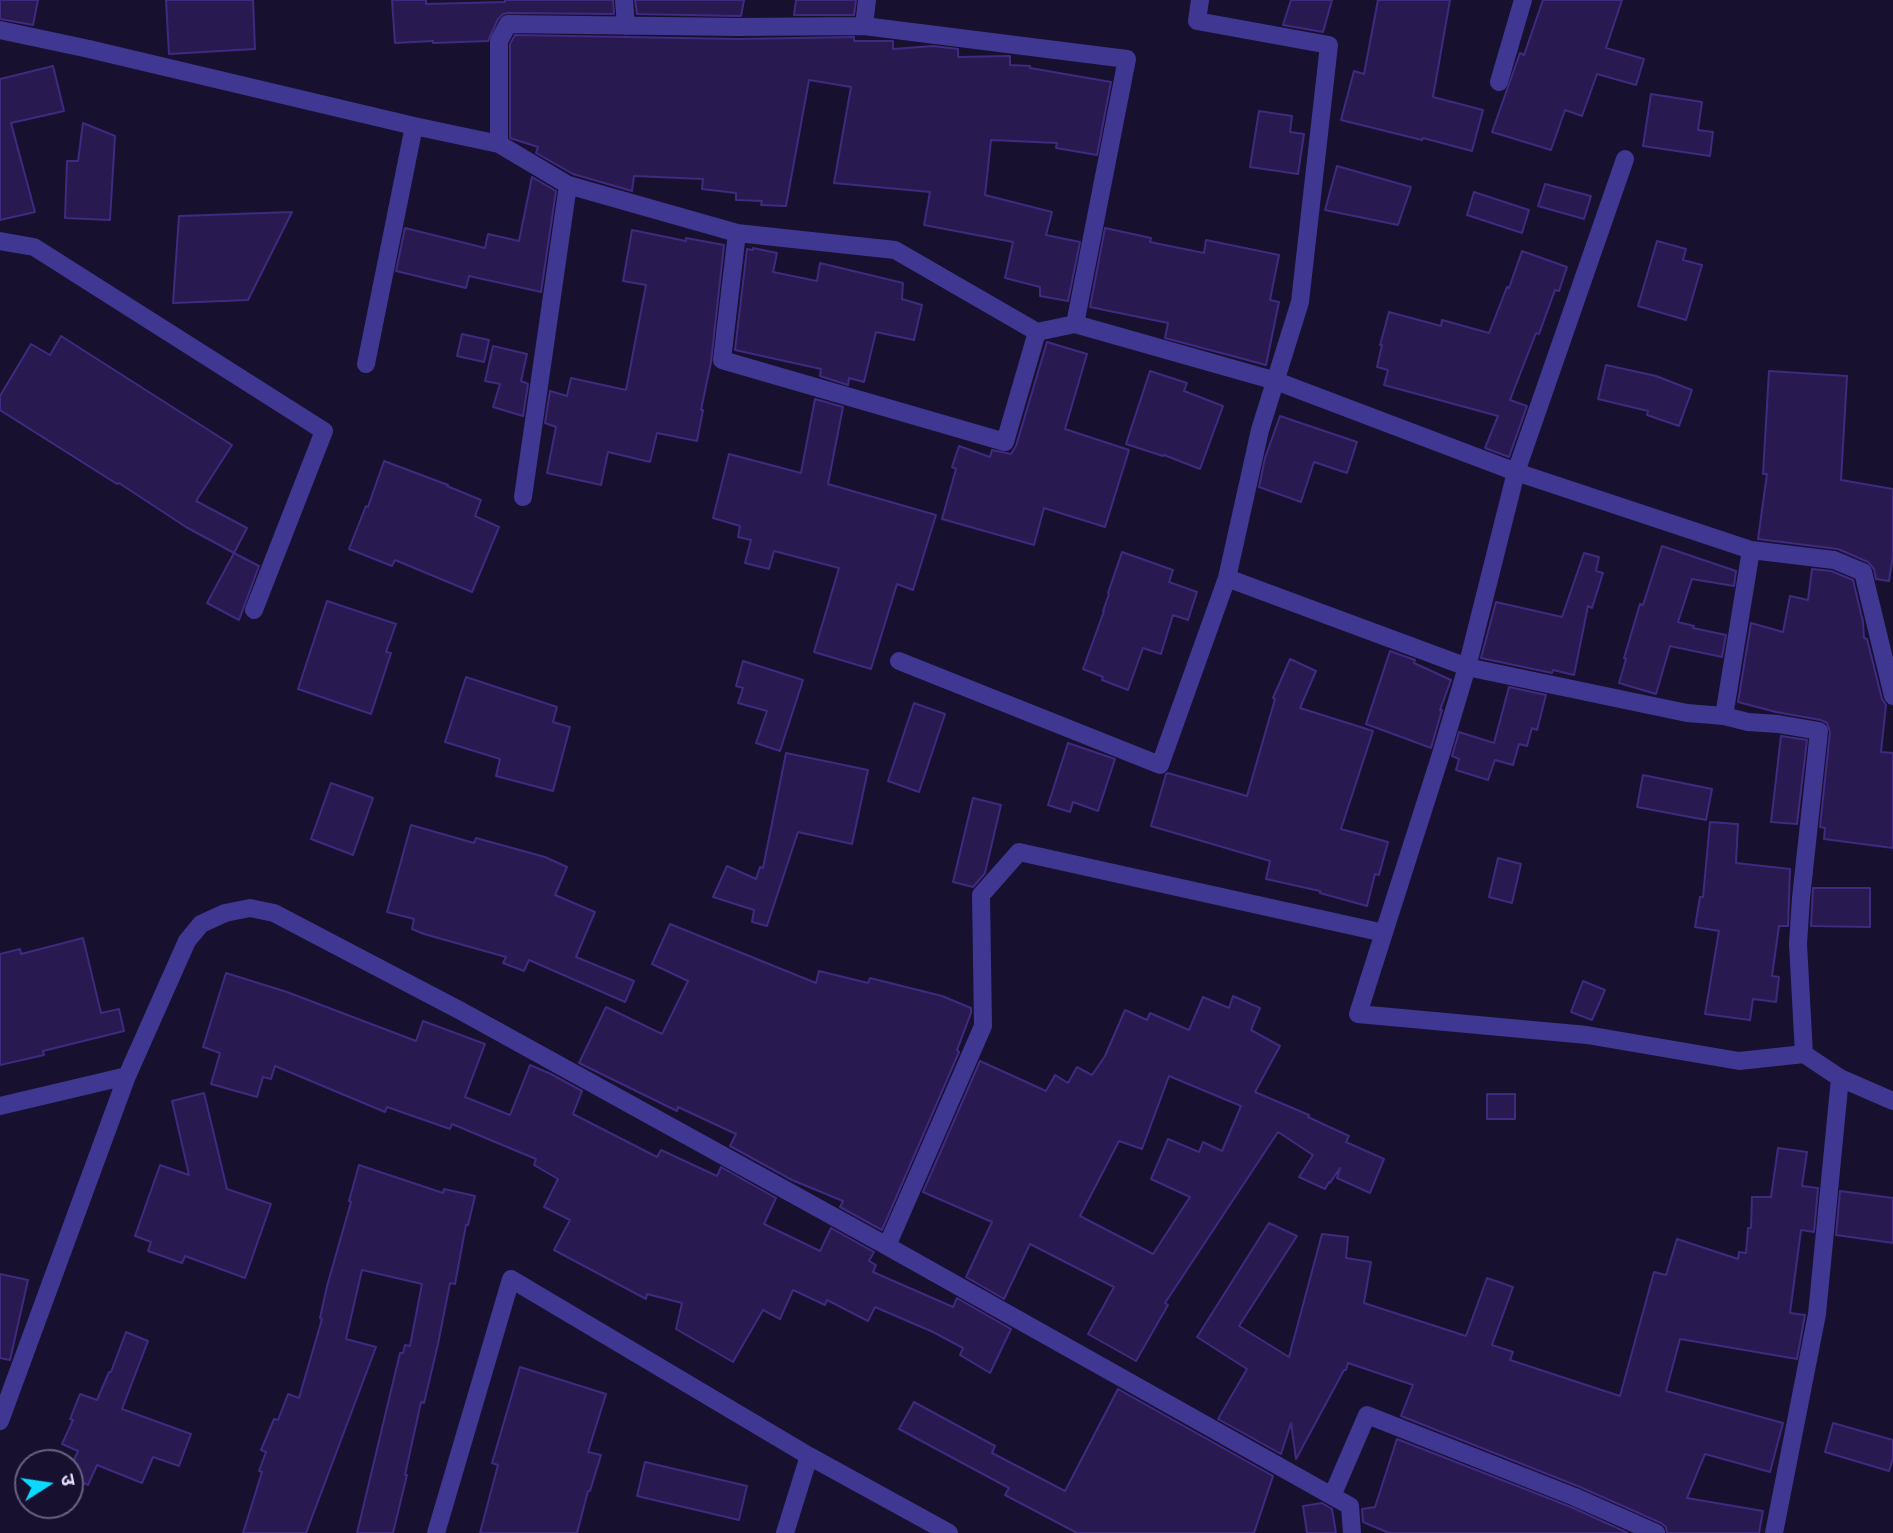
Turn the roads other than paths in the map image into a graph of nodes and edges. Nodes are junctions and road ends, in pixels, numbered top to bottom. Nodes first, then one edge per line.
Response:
1 (624, 0) edge
2 (867, 0) edge
3 (1200, 0) edge
4 (1523, 0) edge
5 (626, 26) junction
6 (864, 26) junction
7 (0, 30) edge
8 (1499, 82) dead end
9 (414, 126) junction
10 (499, 144) junction
11 (1625, 159) dead end
12 (568, 185) junction
13 (737, 233) junction
14 (0, 241) edge
15 (1075, 324) junction
16 (1037, 332) junction
17 (366, 364) dead end
18 (1276, 381) junction
19 (1516, 472) junction
20 (523, 497) dead end
21 (1751, 550) junction
22 (1227, 578) junction
23 (254, 610) dead end
24 (899, 661) dead end
25 (1467, 667) junction
26 (1893, 696) edge
27 (1724, 716) junction
28 (1384, 933) junction
29 (1804, 1054) junction
30 (127, 1076) junction
31 (1840, 1078) junction
32 (1893, 1101) edge
33 (0, 1106) edge
34 (887, 1246) junction
35 (0, 1421) edge
36 (809, 1456) junction
37 (1332, 1496) junction
38 (436, 1533) edge
39 (785, 1533) edge
40 (949, 1533) edge
41 (1352, 1533) edge
42 (1656, 1533) edge
43 (1774, 1533) edge

1 - 5 street
2 - 6 street
3 - 18 street
4 - 8 street
5 - 6 street
5 - 10 street
6 - 15 street
7 - 9 street
9 - 10 street
9 - 17 street
10 - 12 street
11 - 19 street
12 - 13 street
12 - 20 street
13 - 16 street
13 - 16 street
14 - 23 street
15 - 16 street
15 - 18 street
18 - 19 street
18 - 22 street
19 - 21 street
19 - 25 street
21 - 26 street
21 - 27 street
22 - 24 street
22 - 25 street
25 - 27 street
25 - 28 street
27 - 29 street
28 - 29 street
28 - 34 street
29 - 31 street
30 - 33 street
30 - 34 street
30 - 35 street
31 - 32 street
31 - 43 street
34 - 37 street
36 - 38 street
36 - 39 street
36 - 40 street
37 - 41 street
37 - 42 street

